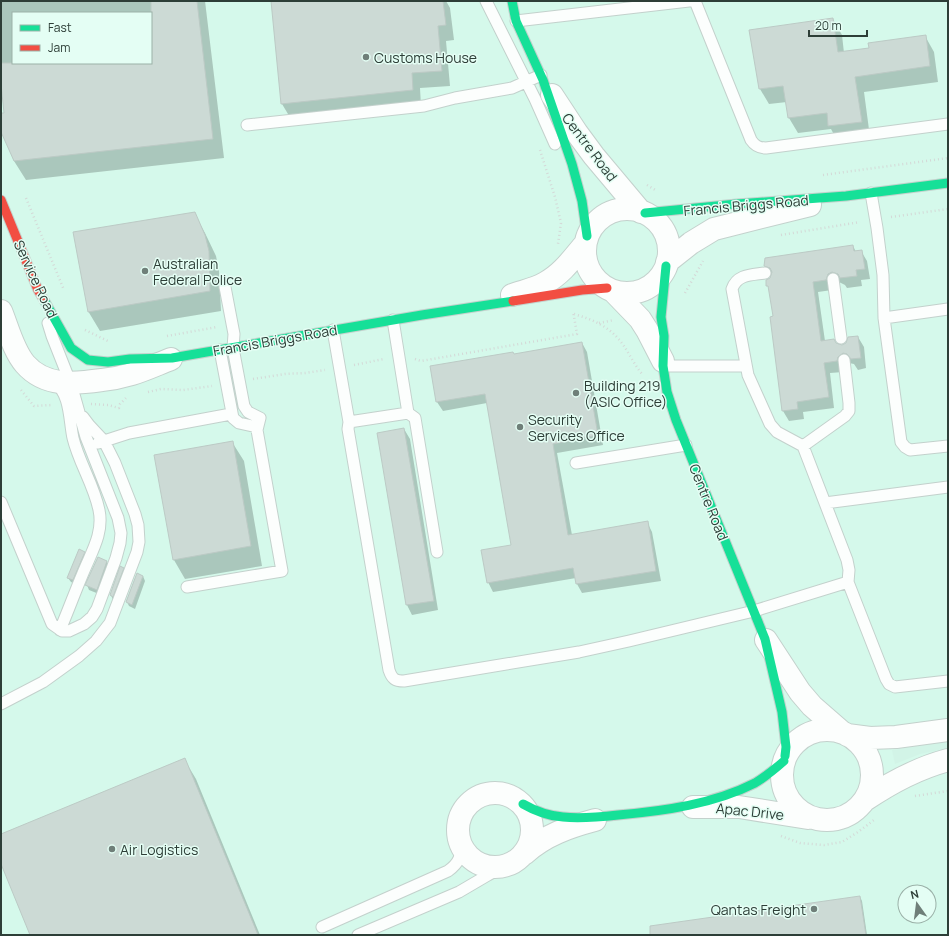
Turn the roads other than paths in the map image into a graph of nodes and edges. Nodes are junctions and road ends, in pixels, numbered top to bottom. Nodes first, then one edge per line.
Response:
1 (486, 1) edge
2 (689, 1) edge
3 (695, 1) edge
4 (512, 10) edge
5 (537, 79) junction
6 (948, 124) edge
7 (247, 125) dead end
8 (948, 183) edge
9 (578, 186) junction
10 (871, 193) junction
11 (846, 196) junction
12 (1, 200) edge
13 (643, 213) junction
14 (586, 240) junction
15 (667, 264) junction
16 (765, 273) dead end
17 (833, 279) dead end
18 (225, 287) dead end
19 (38, 290) junction
20 (610, 290) junction
21 (473, 306) junction
22 (948, 310) edge
23 (1, 311) edge
24 (884, 318) junction
25 (393, 320) junction
26 (333, 330) junction
27 (841, 338) dead end
28 (233, 348) junction
29 (220, 350) junction
30 (78, 353) joint
31 (172, 358) junction
32 (844, 360) dead end
33 (663, 364) junction
34 (746, 366) junction
35 (49, 380) junction
36 (76, 400) junction
37 (408, 412) junction
38 (231, 414) junction
39 (349, 422) junction
40 (258, 423) junction
41 (104, 441) junction
42 (686, 445) junction
43 (90, 446) junction
44 (803, 446) junction
45 (948, 446) edge
46 (76, 451) junction
47 (576, 463) dead end
48 (948, 487) edge
49 (1, 502) edge
50 (825, 503) junction
51 (437, 552) dead end
52 (848, 582) junction
53 (187, 587) dead end
54 (754, 611) junction
55 (60, 630) junction
56 (765, 639) junction
57 (948, 682) edge
58 (1, 704) edge
59 (948, 730) edge
60 (845, 734) junction
61 (785, 759) junction
62 (948, 760) edge
63 (523, 804) junction
64 (682, 806) junction
65 (871, 809) junction
66 (603, 817) junction
67 (817, 819) junction
68 (460, 843) junction
69 (524, 854) junction
70 (506, 866) junction
71 (322, 926) dead end
72 (358, 935) edge

1 - 5 lane
2 - 4 lane
3 - 6 lane
4 - 5 street, Centre Road
5 - 7 lane
5 - 9 street, Centre Road
5 - 9 lane
5 - 13 street, Centre Road
8 - 10 street, Francis Briggs Road
9 - 14 street, Centre Road
10 - 11 street, Francis Briggs Road
10 - 24 lane
11 - 13 street, Francis Briggs Road
11 - 15 street, Francis Briggs Road
12 - 19 street, Service Road
13 - 14 street
13 - 15 street
14 - 20 street
14 - 21 street, Francis Briggs Road
15 - 20 street
15 - 33 street, Centre Road
16 - 34 lane
17 - 27 lane
18 - 28 lane
19 - 30 street, Service Road
19 - 36 lane
20 - 21 street, Francis Briggs Road
20 - 33 street, Centre Road
21 - 25 street, Francis Briggs Road
22 - 24 lane
23 - 35 street
24 - 45 lane
25 - 26 street, Francis Briggs Road
25 - 37 lane
26 - 28 street, Francis Briggs Road
26 - 39 lane
28 - 29 street, Francis Briggs Road
28 - 40 lane
29 - 31 street, Francis Briggs Road
29 - 38 lane
30 - 31 street, Francis Briggs Road
31 - 36 street
32 - 44 lane
33 - 34 lane
33 - 42 street, Centre Road
34 - 44 lane
35 - 36 street
35 - 46 lane
36 - 41 lane
36 - 43 lane
37 - 39 lane
37 - 51 lane
38 - 40 lane
38 - 41 lane
39 - 54 lane
40 - 53 lane
41 - 43 lane
41 - 58 lane
42 - 47 lane
42 - 54 street, Centre Road
43 - 46 lane
43 - 55 lane
44 - 50 lane
46 - 55 lane
48 - 50 lane
49 - 55 lane
50 - 52 lane
52 - 54 lane
52 - 57 lane
54 - 56 street, Centre Road
56 - 60 street, Centre Road
56 - 61 street, Centre Road
59 - 60 street
60 - 61 street
60 - 65 street
61 - 64 street, Apac Drive
61 - 67 street
62 - 65 street
63 - 66 street, Apac Drive
63 - 68 street
63 - 69 street
64 - 66 street, Apac Drive
64 - 67 street, Apac Drive
65 - 67 street
66 - 69 street, Apac Drive
68 - 70 street
68 - 71 lane
69 - 70 street
70 - 72 lane

